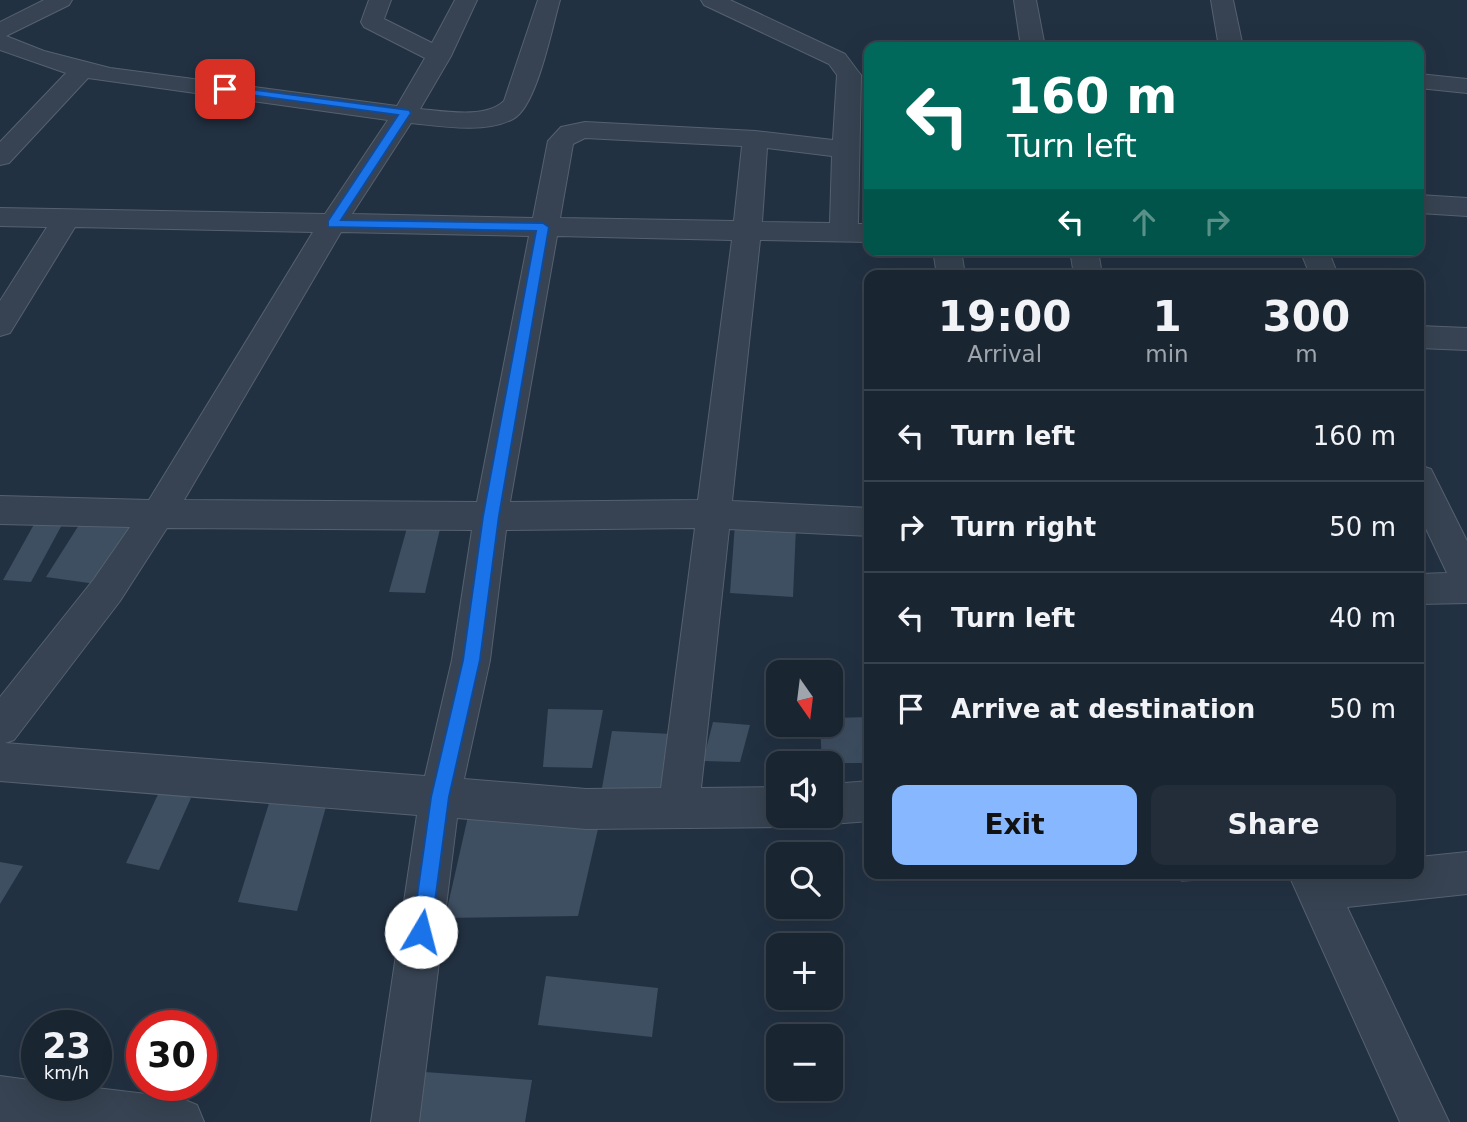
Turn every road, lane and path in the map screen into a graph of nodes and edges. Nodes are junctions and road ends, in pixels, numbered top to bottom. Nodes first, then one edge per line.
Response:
1 (61, 0) edge
2 (380, 0) edge
3 (466, 0) edge
4 (549, 0) edge
5 (712, 0) edge
6 (1025, 0) edge
7 (1222, 0) edge
8 (0, 8) edge
9 (32, 14) junction
10 (0, 31) edge
11 (0, 42) edge
12 (1031, 42) edge
13 (1230, 42) edge
14 (439, 56) junction
15 (83, 69) junction
16 (1424, 82) edge
17 (1467, 86) edge
18 (405, 113) junction
19 (755, 139) junction
20 (845, 149) junction
21 (0, 157) edge
22 (1424, 204) edge
23 (1467, 206) edge
24 (0, 217) edge
25 (66, 219) junction
26 (332, 224) junction
27 (543, 227) junction
28 (747, 233) junction
29 (857, 233) edge
30 (0, 325) edge
31 (1424, 337) edge
32 (1467, 339) edge
33 (1424, 488) edge
34 (0, 510) edge
35 (158, 514) junction
36 (714, 514) junction
37 (491, 516) junction
38 (864, 522) edge
39 (1467, 577) edge
40 (1467, 588) edge
41 (1424, 589) edge
42 (0, 727) edge
43 (0, 762) edge
44 (440, 797) junction
45 (864, 801) edge
46 (843, 803) edge
47 (766, 807) edge
48 (678, 810) junction
49 (1467, 873) edge
50 (1424, 875) edge
51 (1352, 879) edge
52 (1313, 881) edge
53 (0, 1100) edge
54 (180, 1122) edge
55 (395, 1122) edge
56 (1425, 1122) edge

1 - 9 street
2 - 14 street
3 - 14 street
4 - 18 street
5 - 20 street
6 - 12 street
7 - 13 street
8 - 9 street
9 - 10 street
11 - 15 street
14 - 18 street
15 - 18 street
15 - 21 street
16 - 17 street
18 - 26 street
19 - 20 street
19 - 27 street
19 - 28 street
20 - 29 street
22 - 23 street
24 - 25 street
25 - 26 street
25 - 30 street
26 - 27 street
26 - 35 street
27 - 28 street
27 - 37 street
28 - 29 street
28 - 36 street
31 - 32 street
33 - 39 street
34 - 35 street
35 - 37 street
35 - 42 street
36 - 37 street
36 - 38 street
36 - 48 street
37 - 44 street
40 - 41 street
43 - 44 street
44 - 48 street
44 - 55 street
45 - 46 street
47 - 48 street
49 - 50 street
51 - 52 street
52 - 56 street
53 - 54 street

